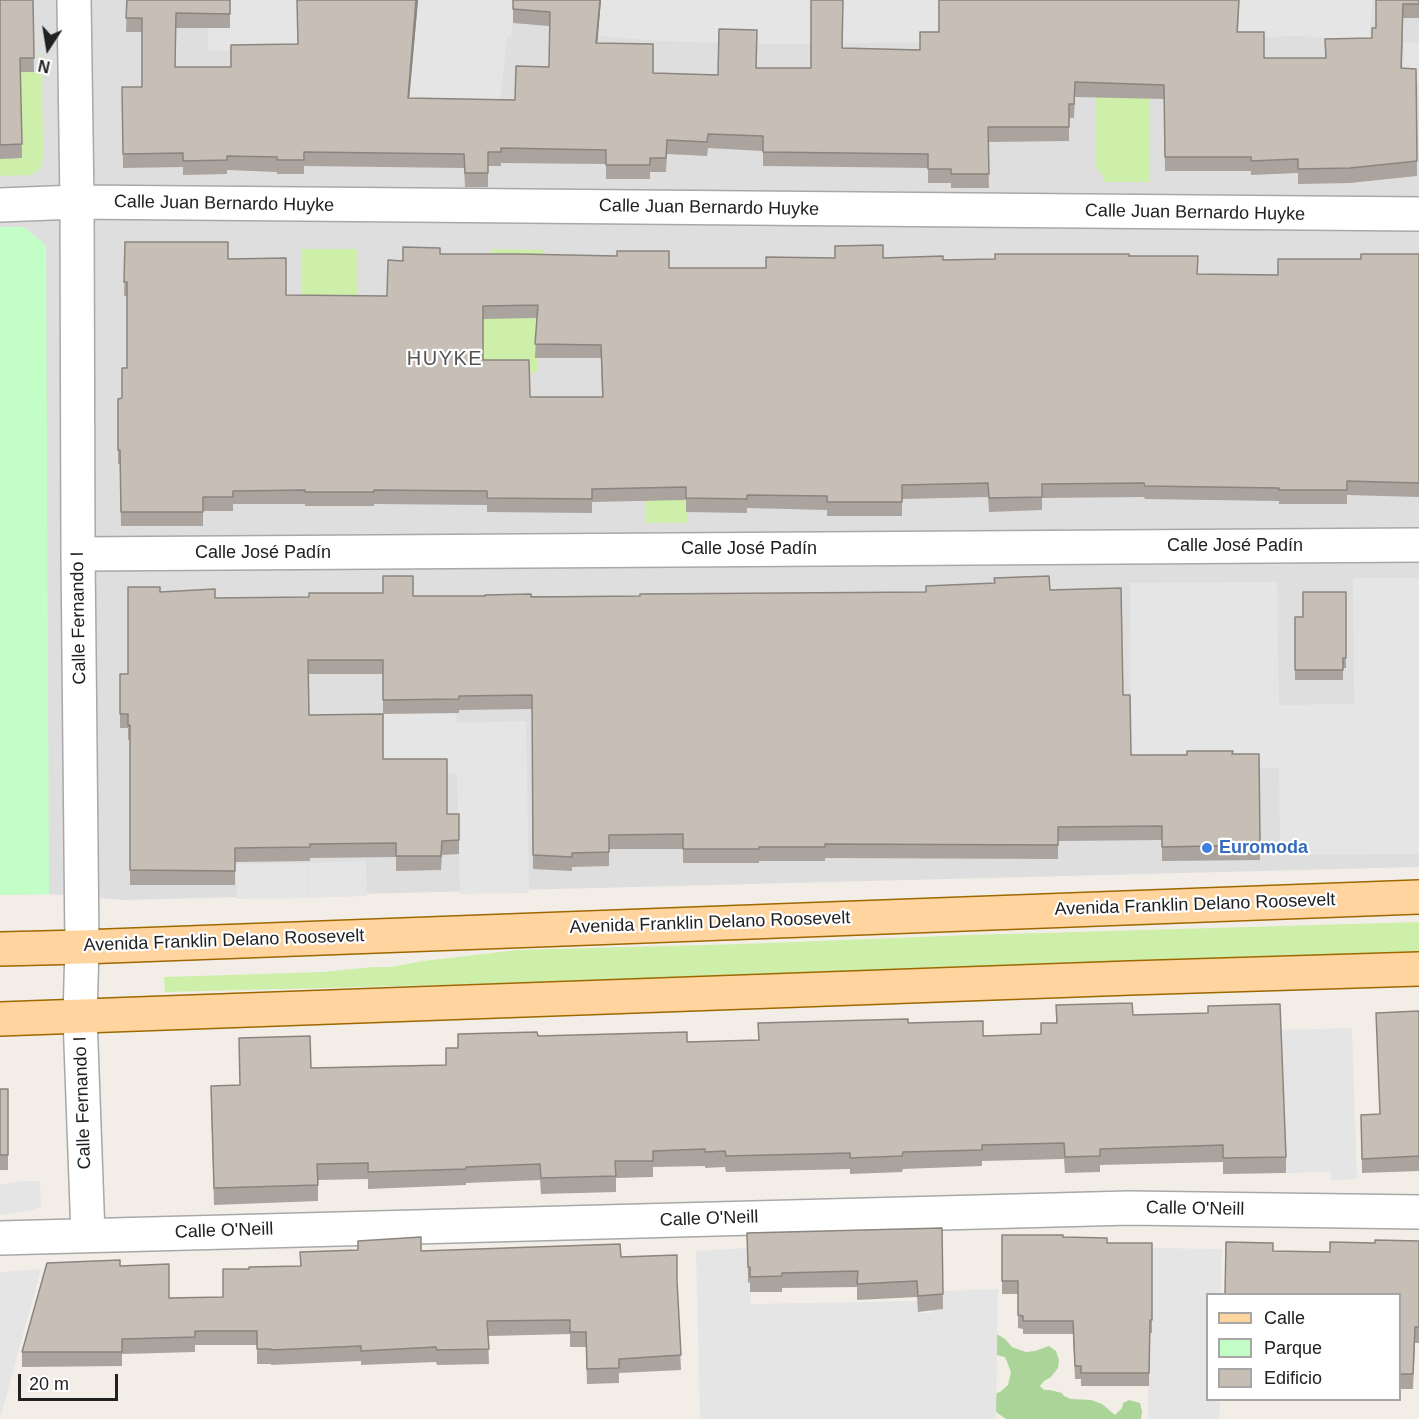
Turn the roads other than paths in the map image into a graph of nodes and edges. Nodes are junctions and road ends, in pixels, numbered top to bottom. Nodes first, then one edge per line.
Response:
1 (74, 0) edge
2 (77, 202) junction
3 (0, 205) edge
4 (1419, 214) edge
5 (1419, 545) edge
6 (78, 554) junction
7 (1419, 897) edge
8 (82, 947) junction
9 (0, 948) edge
10 (1419, 969) edge
11 (80, 1017) junction
12 (0, 1019) edge
13 (1419, 1212) edge
14 (88, 1235) junction
15 (0, 1238) edge

1 - 2 street, Calle Fernando I
2 - 3 street, Calle Juan Bernardo Huyke
2 - 4 street, Calle Juan Bernardo Huyke
2 - 6 street, Calle Fernando I
5 - 6 street, Calle José Padín
6 - 8 street, Calle Fernando I
7 - 8 main road, Avenida Franklin Delano Roosevelt
8 - 9 main road, Avenida Franklin Delano Roosevelt
8 - 11 street, Calle Fernando I
10 - 11 main road
11 - 12 main road
11 - 14 street, Calle Fernando I
13 - 14 street, Calle O'Neill
14 - 15 street, Calle O'Neill

